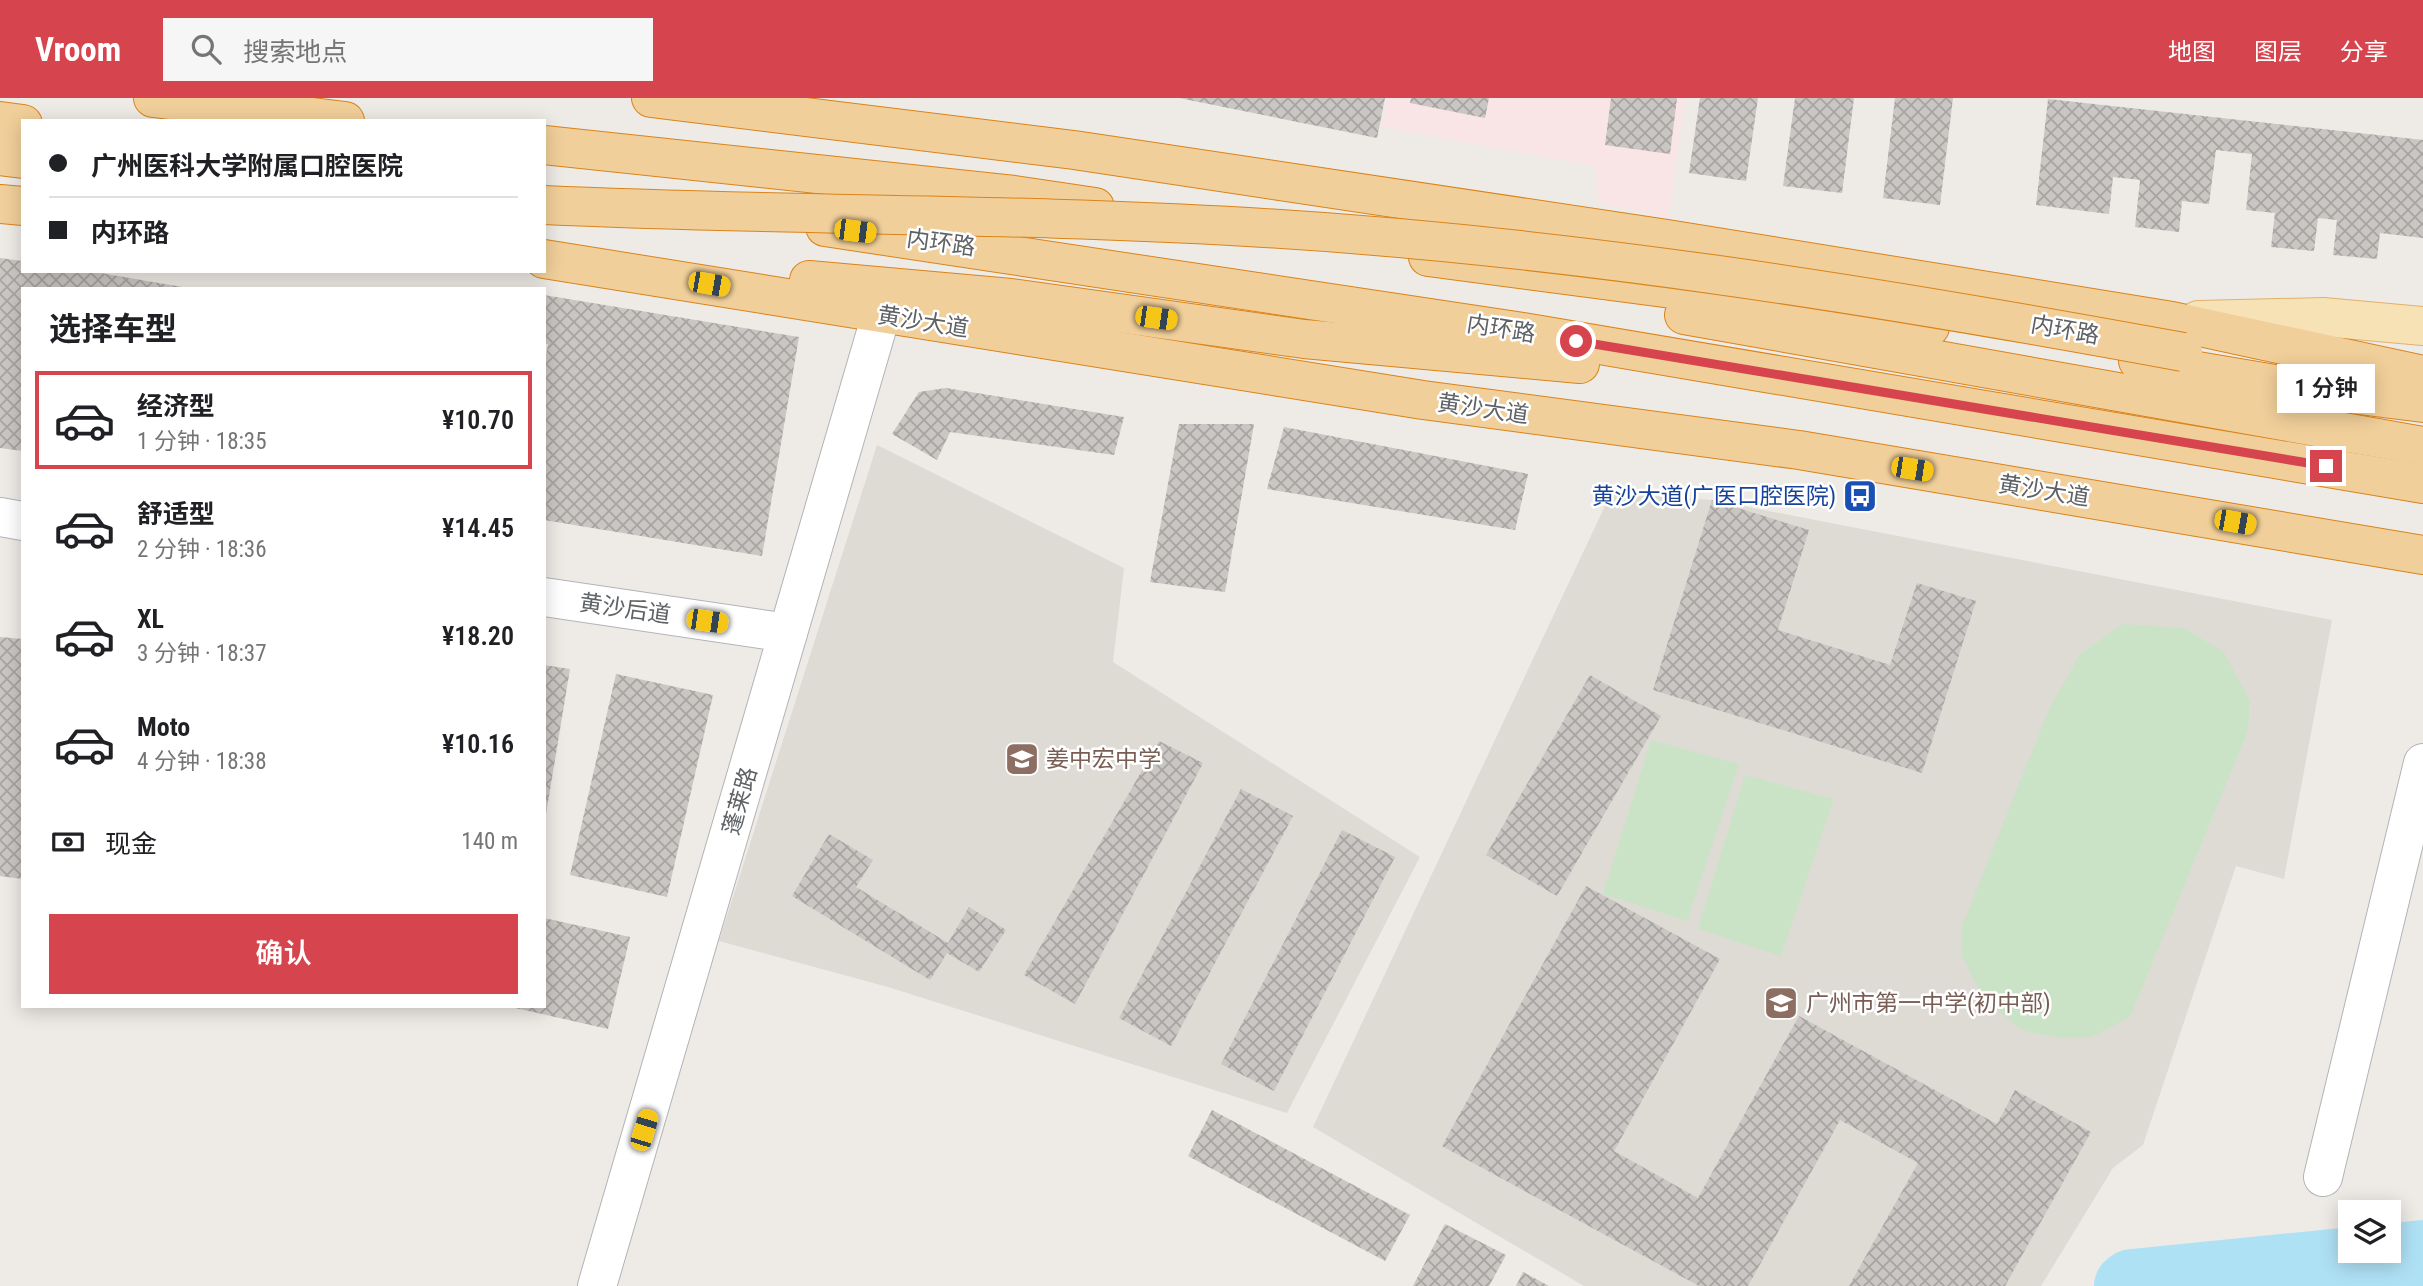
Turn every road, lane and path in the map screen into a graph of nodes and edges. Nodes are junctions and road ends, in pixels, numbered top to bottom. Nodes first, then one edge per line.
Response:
1 (153, 98) edge
2 (651, 98) edge
3 (751, 110) junction
4 (329, 119) edge
5 (0, 121) edge
6 (21, 124) edge
7 (546, 145) edge
8 (0, 156) edge
9 (21, 159) edge
10 (546, 191) edge
11 (1014, 195) junction
12 (0, 204) edge
13 (546, 205) edge
14 (21, 206) edge
15 (546, 259) edge
16 (1527, 272) junction
17 (660, 275) junction
18 (881, 315) junction
19 (2172, 321) junction
20 (2423, 326) edge
21 (2423, 375) edge
22 (1785, 378) junction
23 (2423, 391) edge
24 (2423, 403) edge
25 (2423, 446) edge
26 (2423, 484) edge
27 (0, 517) edge
28 (21, 521) edge
29 (2423, 555) edge
30 (546, 597) edge
31 (788, 633) junction
32 (2423, 763) edge
33 (2418, 817) edge
34 (2323, 1177) dead end
35 (597, 1286) edge

1 - 4 highway
2 - 3 highway
3 - 11 highway
3 - 19 highway
5 - 6 highway
7 - 11 highway
8 - 9 highway
10 - 22 highway, 内环路
11 - 16 highway
12 - 14 highway
13 - 23 highway, 内环路, bridge
15 - 17 highway, 黄沙大道
16 - 24 highway
16 - 25 highway
17 - 18 highway, 黄沙大道
17 - 22 highway
18 - 29 highway, 黄沙大道
18 - 31 street, 蓬莱路
19 - 20 main road
19 - 21 highway
22 - 26 highway, 内环路
27 - 28 street
30 - 31 street, 黄沙后道
31 - 35 street, 蓬莱路
32 - 33 street
33 - 34 street

